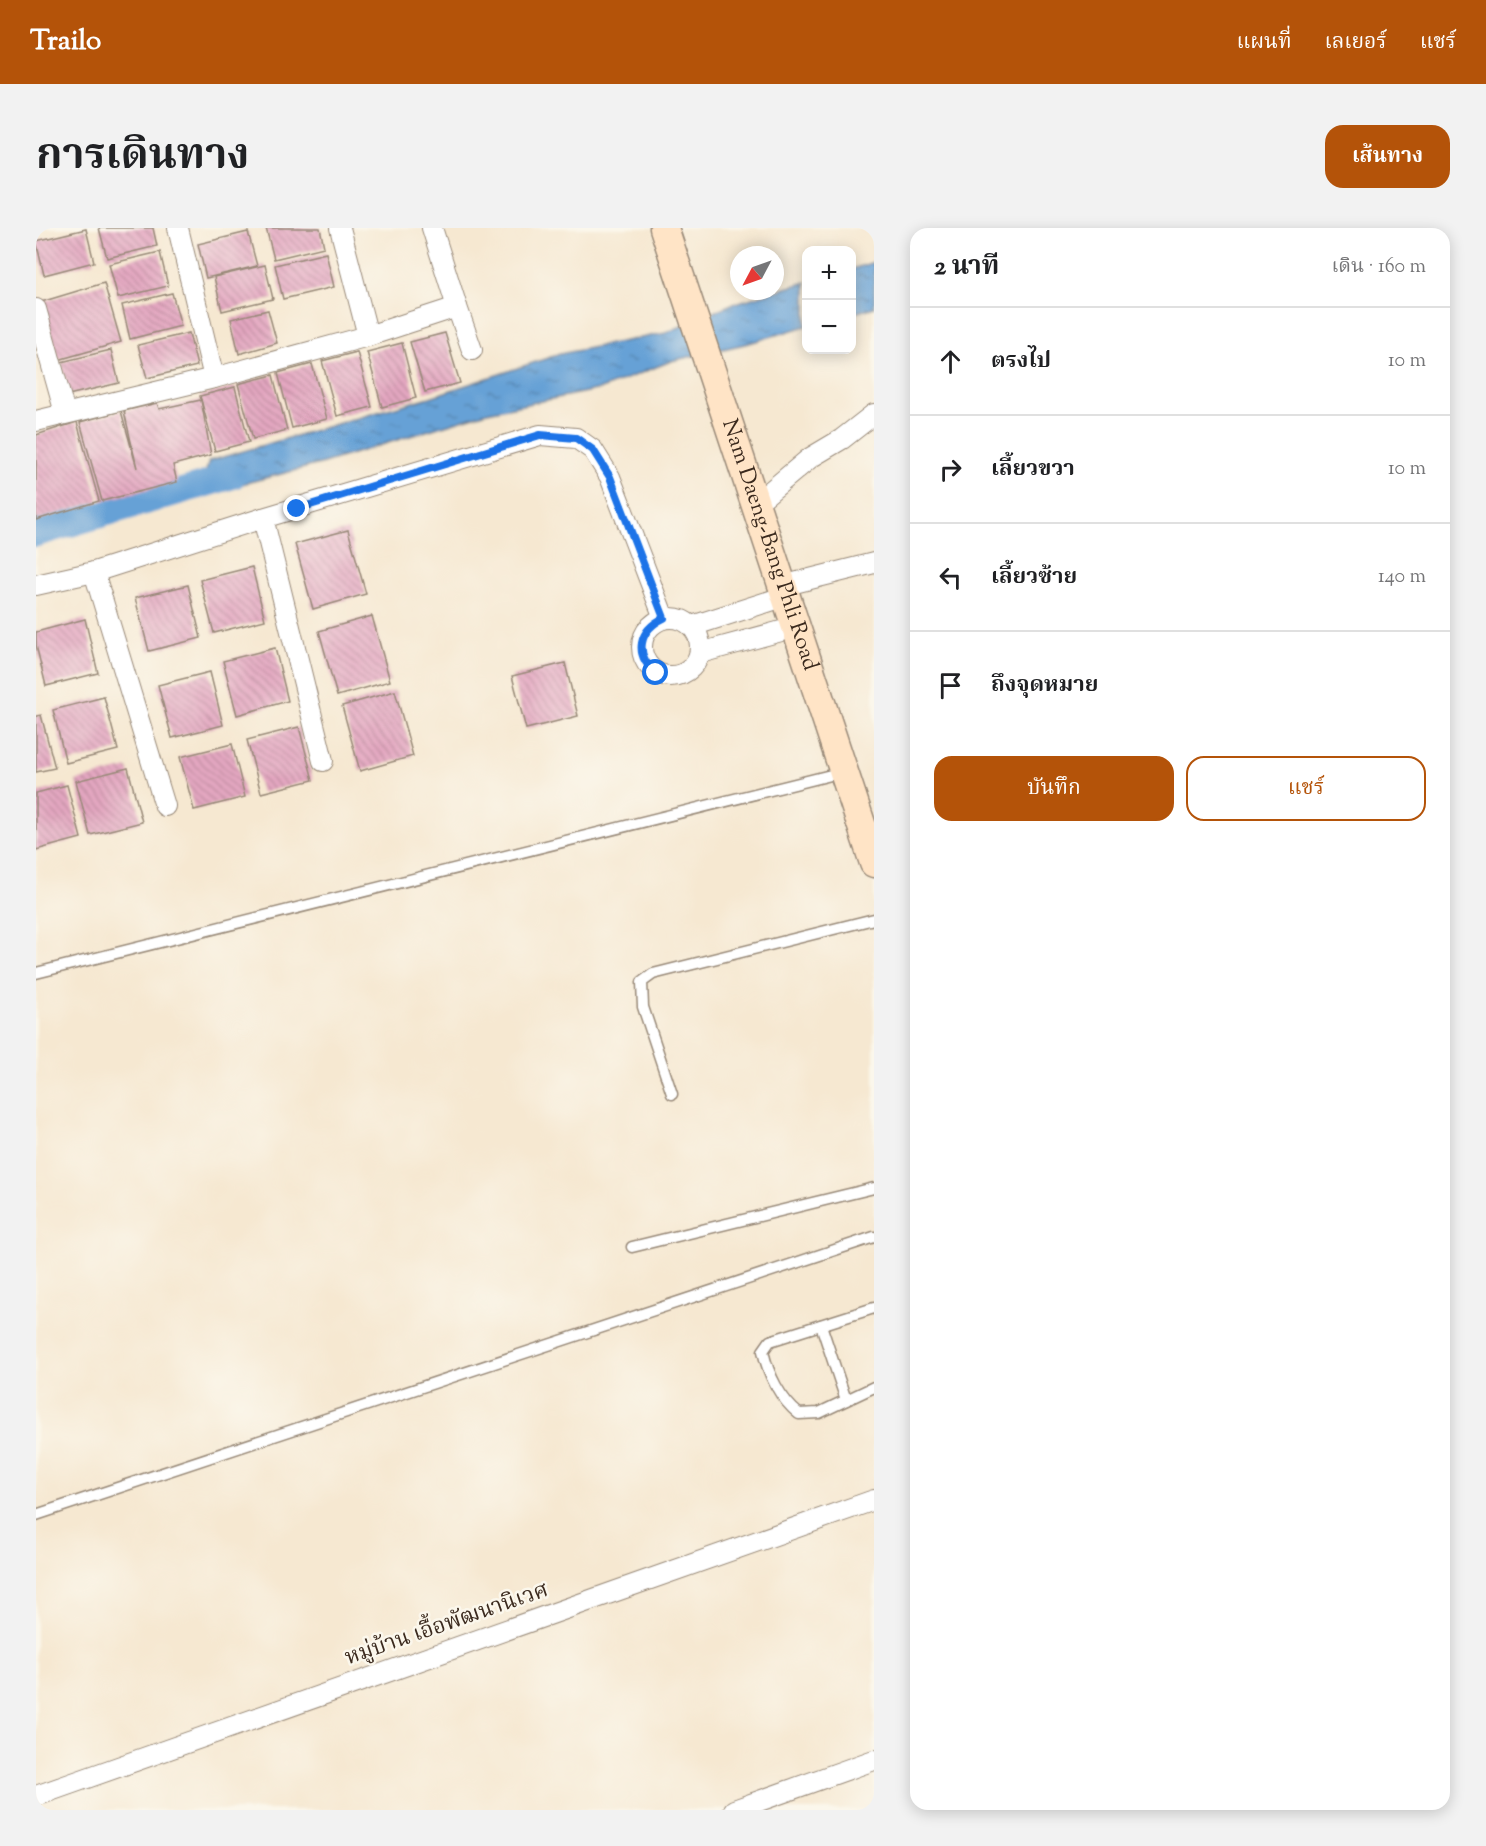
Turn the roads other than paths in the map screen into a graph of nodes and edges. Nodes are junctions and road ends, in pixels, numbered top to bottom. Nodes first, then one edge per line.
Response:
1 (178, 228) edge
2 (340, 228) edge
3 (432, 228) edge
4 (664, 228) edge
5 (457, 307) junction
6 (36, 309) edge
7 (368, 336) junction
8 (472, 350) dead end
9 (214, 378) junction
10 (65, 413) junction
11 (874, 414) edge
12 (36, 421) edge
13 (755, 504) junction
14 (263, 519) junction
15 (874, 563) edge
16 (94, 572) junction
17 (36, 585) edge
18 (784, 591) junction
19 (664, 618) junction
20 (692, 626) junction
21 (796, 627) junction
22 (700, 653) junction
23 (323, 761) dead end
24 (844, 771) junction
25 (165, 806) dead end
26 (874, 863) edge
27 (874, 919) edge
28 (36, 973) edge
29 (672, 1094) dead end
30 (874, 1188) edge
31 (874, 1237) edge
32 (632, 1247) dead end
33 (874, 1308) edge
34 (820, 1325) junction
35 (874, 1387) edge
36 (846, 1400) junction
37 (874, 1500) edge
38 (36, 1515) edge
39 (874, 1760) edge
40 (36, 1796) edge
41 (734, 1810) edge

1 - 9 street
2 - 7 street
3 - 5 street
4 - 13 main road, Nam Daeng-Bang Phli Road
5 - 7 street
5 - 8 street
6 - 10 street
7 - 9 street
9 - 10 street
10 - 12 street
11 - 13 street
13 - 18 main road, Nam Daeng-Bang Phli Road
14 - 16 street
14 - 19 street
14 - 23 street
15 - 18 street
16 - 17 street
16 - 25 street
18 - 20 street
18 - 21 main road, Nam Daeng-Bang Phli Road
19 - 20 street
19 - 22 street
20 - 22 street
21 - 22 street
21 - 24 main road, Nam Daeng-Bang Phli Road
24 - 26 main road, Nam Daeng-Bang Phli Road
24 - 28 lane
27 - 29 lane
30 - 32 lane
31 - 38 lane
33 - 34 lane
34 - 36 lane
34 - 36 lane
35 - 36 lane
37 - 40 street, หมู่บ้าน เอื้อพัฒนานิเวศ
39 - 41 street

